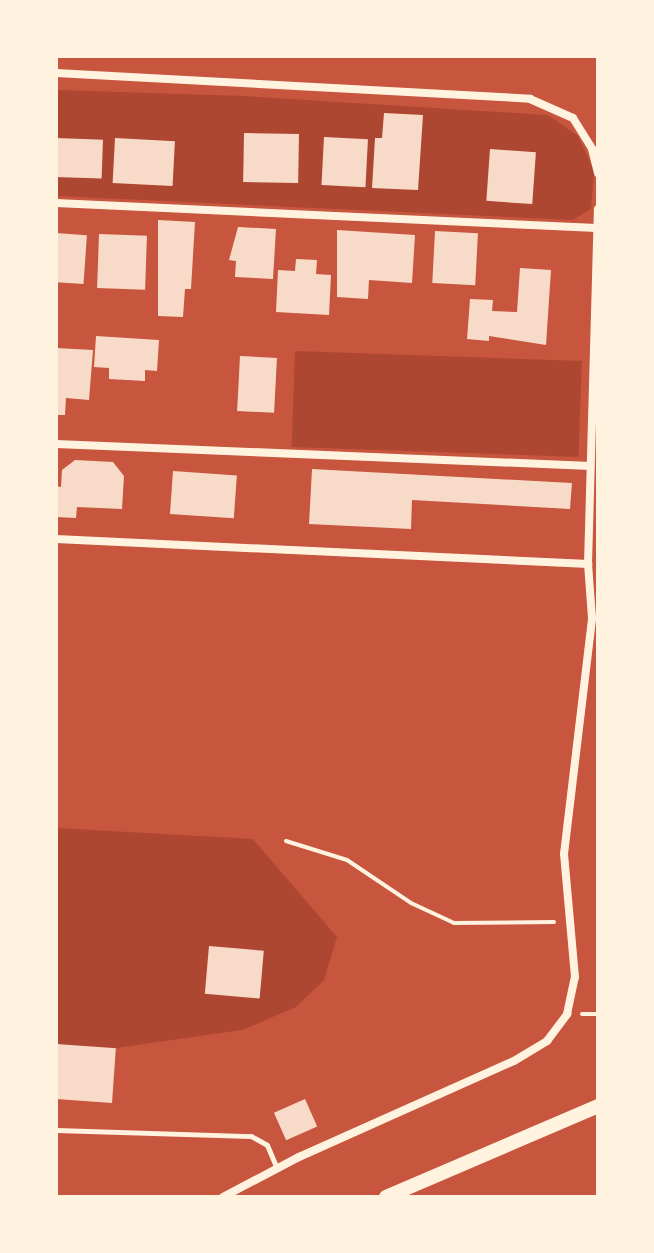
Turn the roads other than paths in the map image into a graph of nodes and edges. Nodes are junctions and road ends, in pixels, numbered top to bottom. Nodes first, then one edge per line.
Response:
1 (56, 73) edge
2 (598, 173) edge
3 (56, 203) edge
4 (598, 209) edge
5 (596, 228) junction
6 (56, 444) edge
7 (591, 466) junction
8 (56, 539) edge
9 (588, 564) junction
10 (598, 1106) edge
11 (56, 1130) edge
12 (277, 1168) junction
13 (223, 1197) edge
14 (386, 1197) edge

1 - 2 street
3 - 5 street
4 - 5 street
5 - 7 street
6 - 7 street
7 - 9 street
8 - 9 street
9 - 12 street
10 - 14 main road
11 - 12 lane
12 - 13 street

